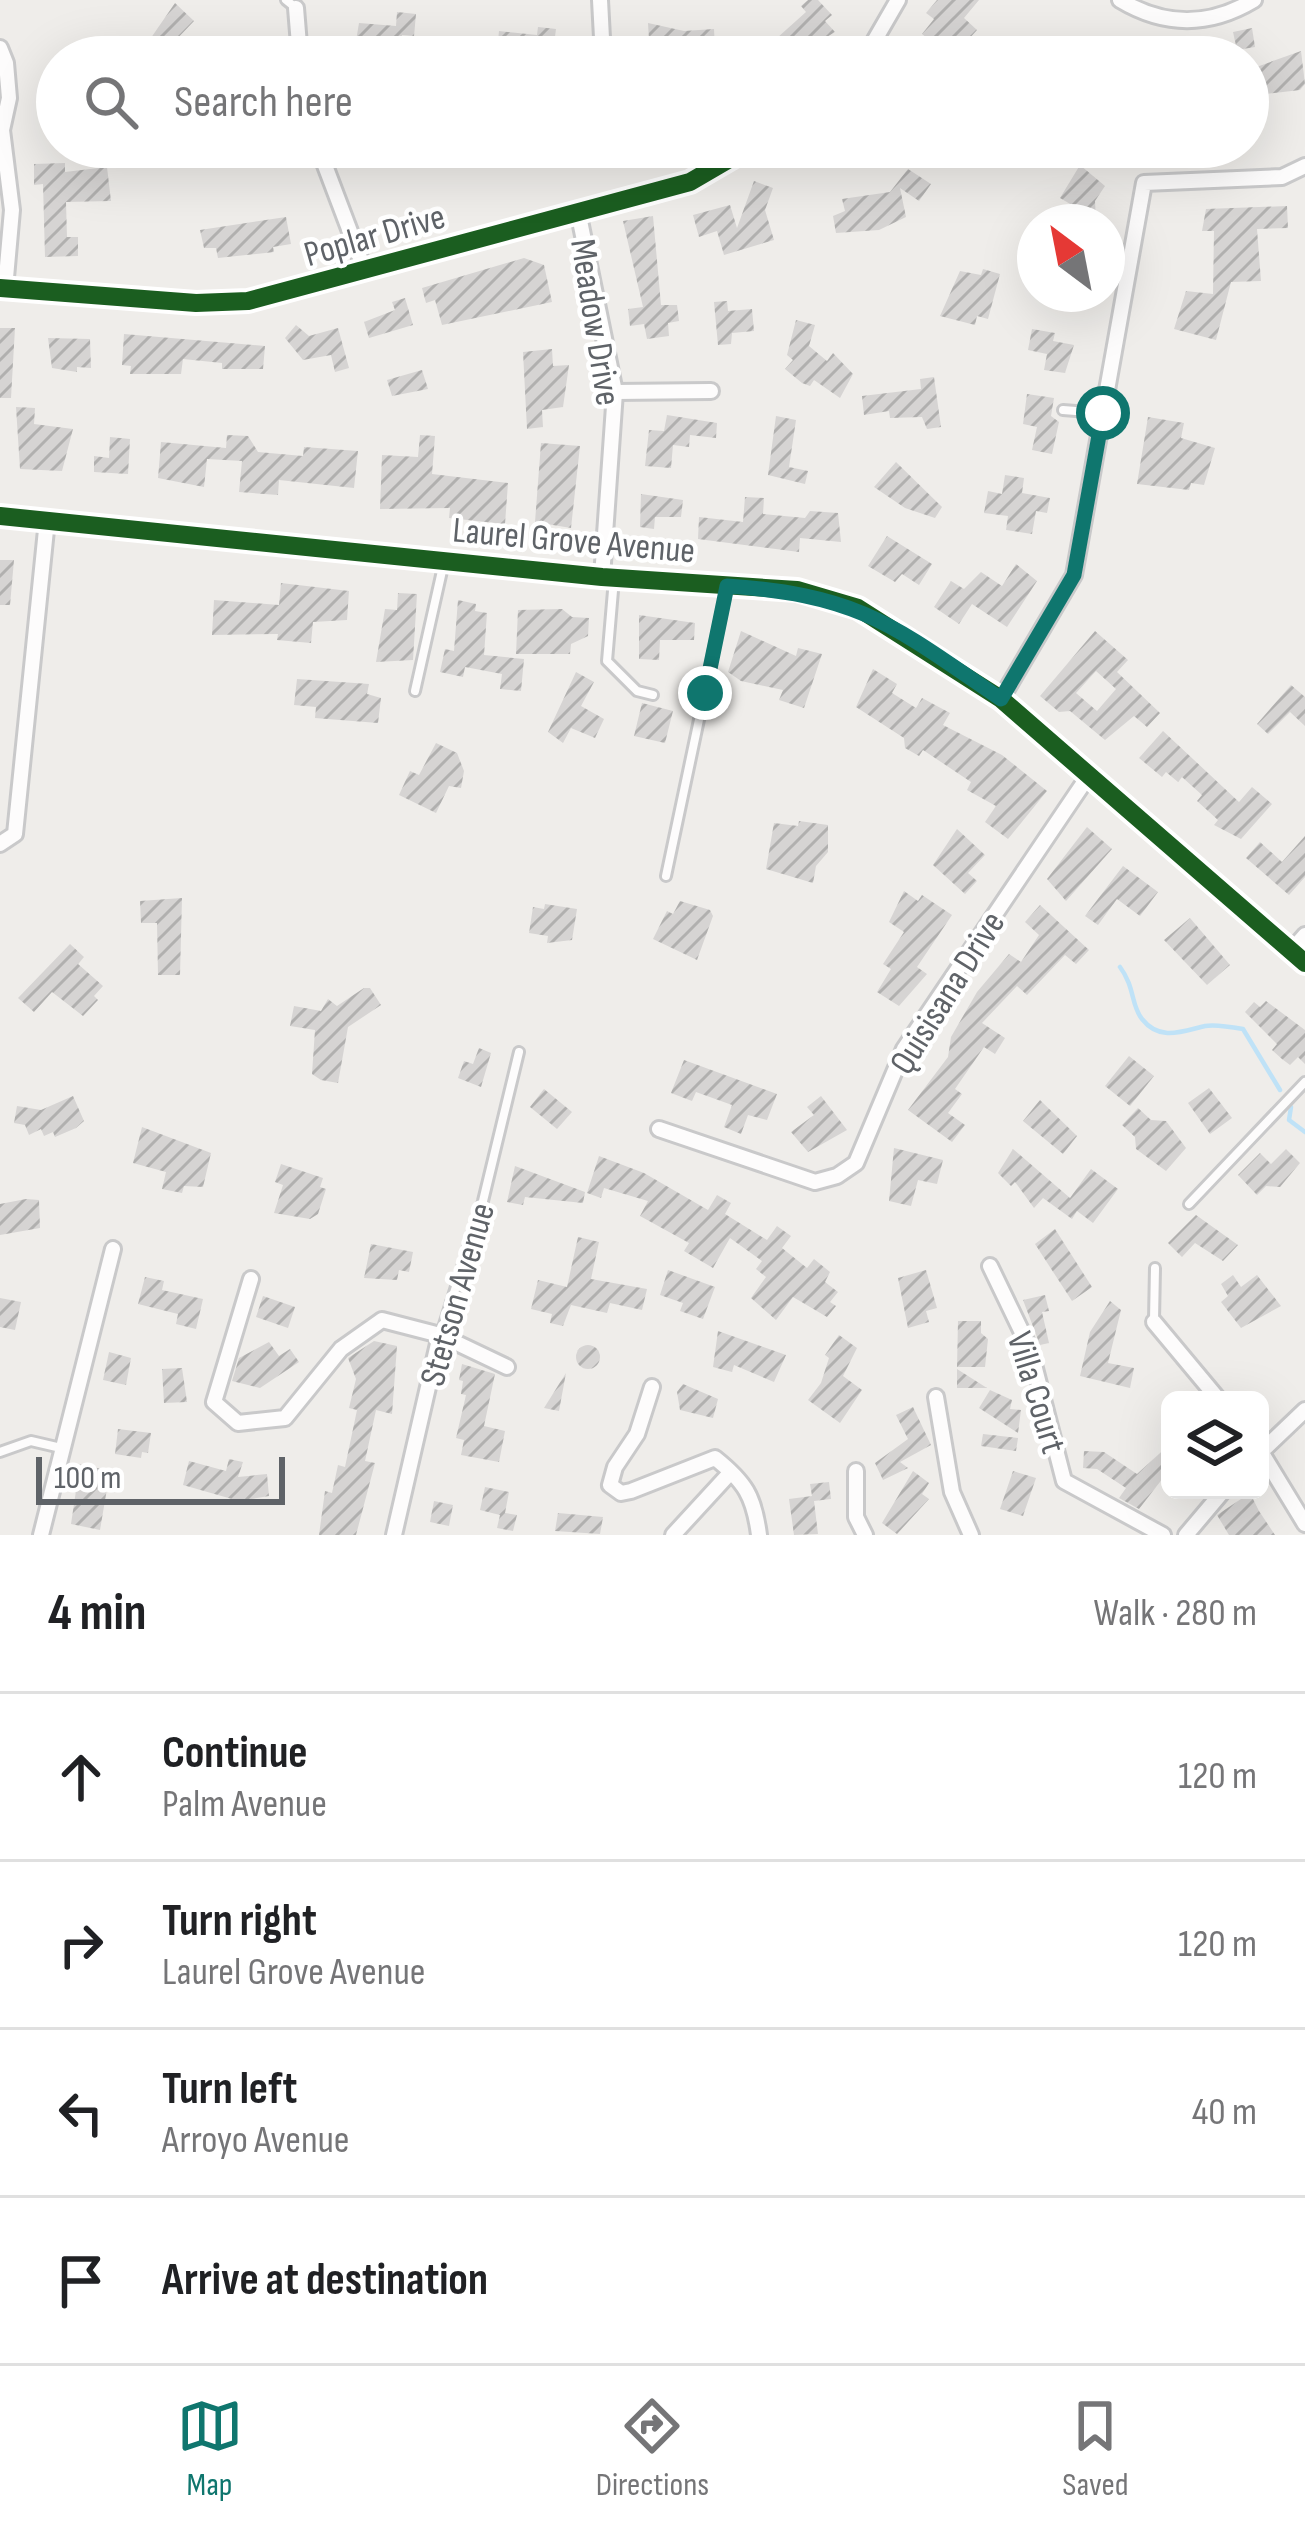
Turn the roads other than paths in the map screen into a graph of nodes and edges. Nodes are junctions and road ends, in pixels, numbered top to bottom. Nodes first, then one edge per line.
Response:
1 (600, 0) edge
2 (898, 0) edge
3 (1120, 0) edge
4 (1254, 0) edge
5 (291, 4) edge
6 (296, 36) edge
7 (602, 36) edge
8 (877, 36) edge
9 (0, 48) edge
10 (1305, 166) edge
11 (326, 168) edge
12 (714, 168) edge
13 (578, 211) junction
14 (365, 272) junction
15 (2, 288) edge
16 (711, 391) dead end
17 (615, 392) junction
18 (1063, 410) dead end
19 (1103, 413) junction
20 (0, 516) edge
21 (47, 520) junction
22 (444, 561) junction
23 (608, 577) junction
24 (727, 586) junction
25 (415, 691) dead end
26 (653, 694) dead end
27 (1001, 699) junction
28 (1089, 775) junction
29 (0, 844) edge
30 (666, 875) dead end
31 (1305, 935) edge
32 (1298, 957) edge
33 (519, 1052) dead end
34 (1305, 1082) edge
35 (659, 1129) dead end
36 (1189, 1204) dead end
37 (113, 1249) dead end
38 (990, 1266) dead end
39 (1155, 1268) dead end
40 (251, 1279) dead end
41 (1154, 1322) joint
42 (440, 1335) junction
43 (507, 1367) dead end
44 (652, 1388) dead end
45 (1212, 1391) edge
46 (936, 1397) dead end
47 (1305, 1410) edge
48 (1269, 1443) edge
49 (63, 1448) junction
50 (0, 1452) edge
51 (1269, 1466) edge
52 (856, 1471) dead end
53 (730, 1473) junction
54 (1217, 1499) edge
55 (1305, 1524) edge
56 (41, 1535) edge
57 (394, 1535) edge
58 (673, 1535) edge
59 (759, 1535) edge
60 (865, 1535) edge
61 (971, 1535) edge
62 (1163, 1535) edge
63 (1186, 1535) edge

1 - 7 street
2 - 8 street
3 - 4 street
5 - 6 street
9 - 15 street
10 - 19 street
11 - 14 street
12 - 13 street, Poplar Drive
13 - 14 street, Poplar Drive
13 - 17 street, Meadow Drive
14 - 15 street, Poplar Drive
16 - 17 street
17 - 23 street, Meadow Drive
18 - 19 lane
19 - 27 street
20 - 21 street, Laurel Grove Avenue
21 - 22 street, Laurel Grove Avenue
21 - 29 street
22 - 23 street, Laurel Grove Avenue
22 - 25 lane
23 - 24 street, Laurel Grove Avenue
23 - 26 lane
24 - 27 street, Laurel Grove Avenue
24 - 30 lane
27 - 28 street, Laurel Grove Avenue
28 - 32 street, Laurel Grove Avenue
28 - 35 street, Quisisana Drive
31 - 32 street
33 - 42 lane, Stetson Avenue
34 - 36 lane
37 - 49 street
38 - 62 street, Villa Court
39 - 41 lane
40 - 42 street
41 - 45 street
42 - 43 street
42 - 57 street, Stetson Avenue
44 - 53 street
46 - 61 street
47 - 48 street
49 - 50 lane
49 - 56 street
51 - 55 street
52 - 60 street
53 - 58 street
53 - 59 street
54 - 63 street

